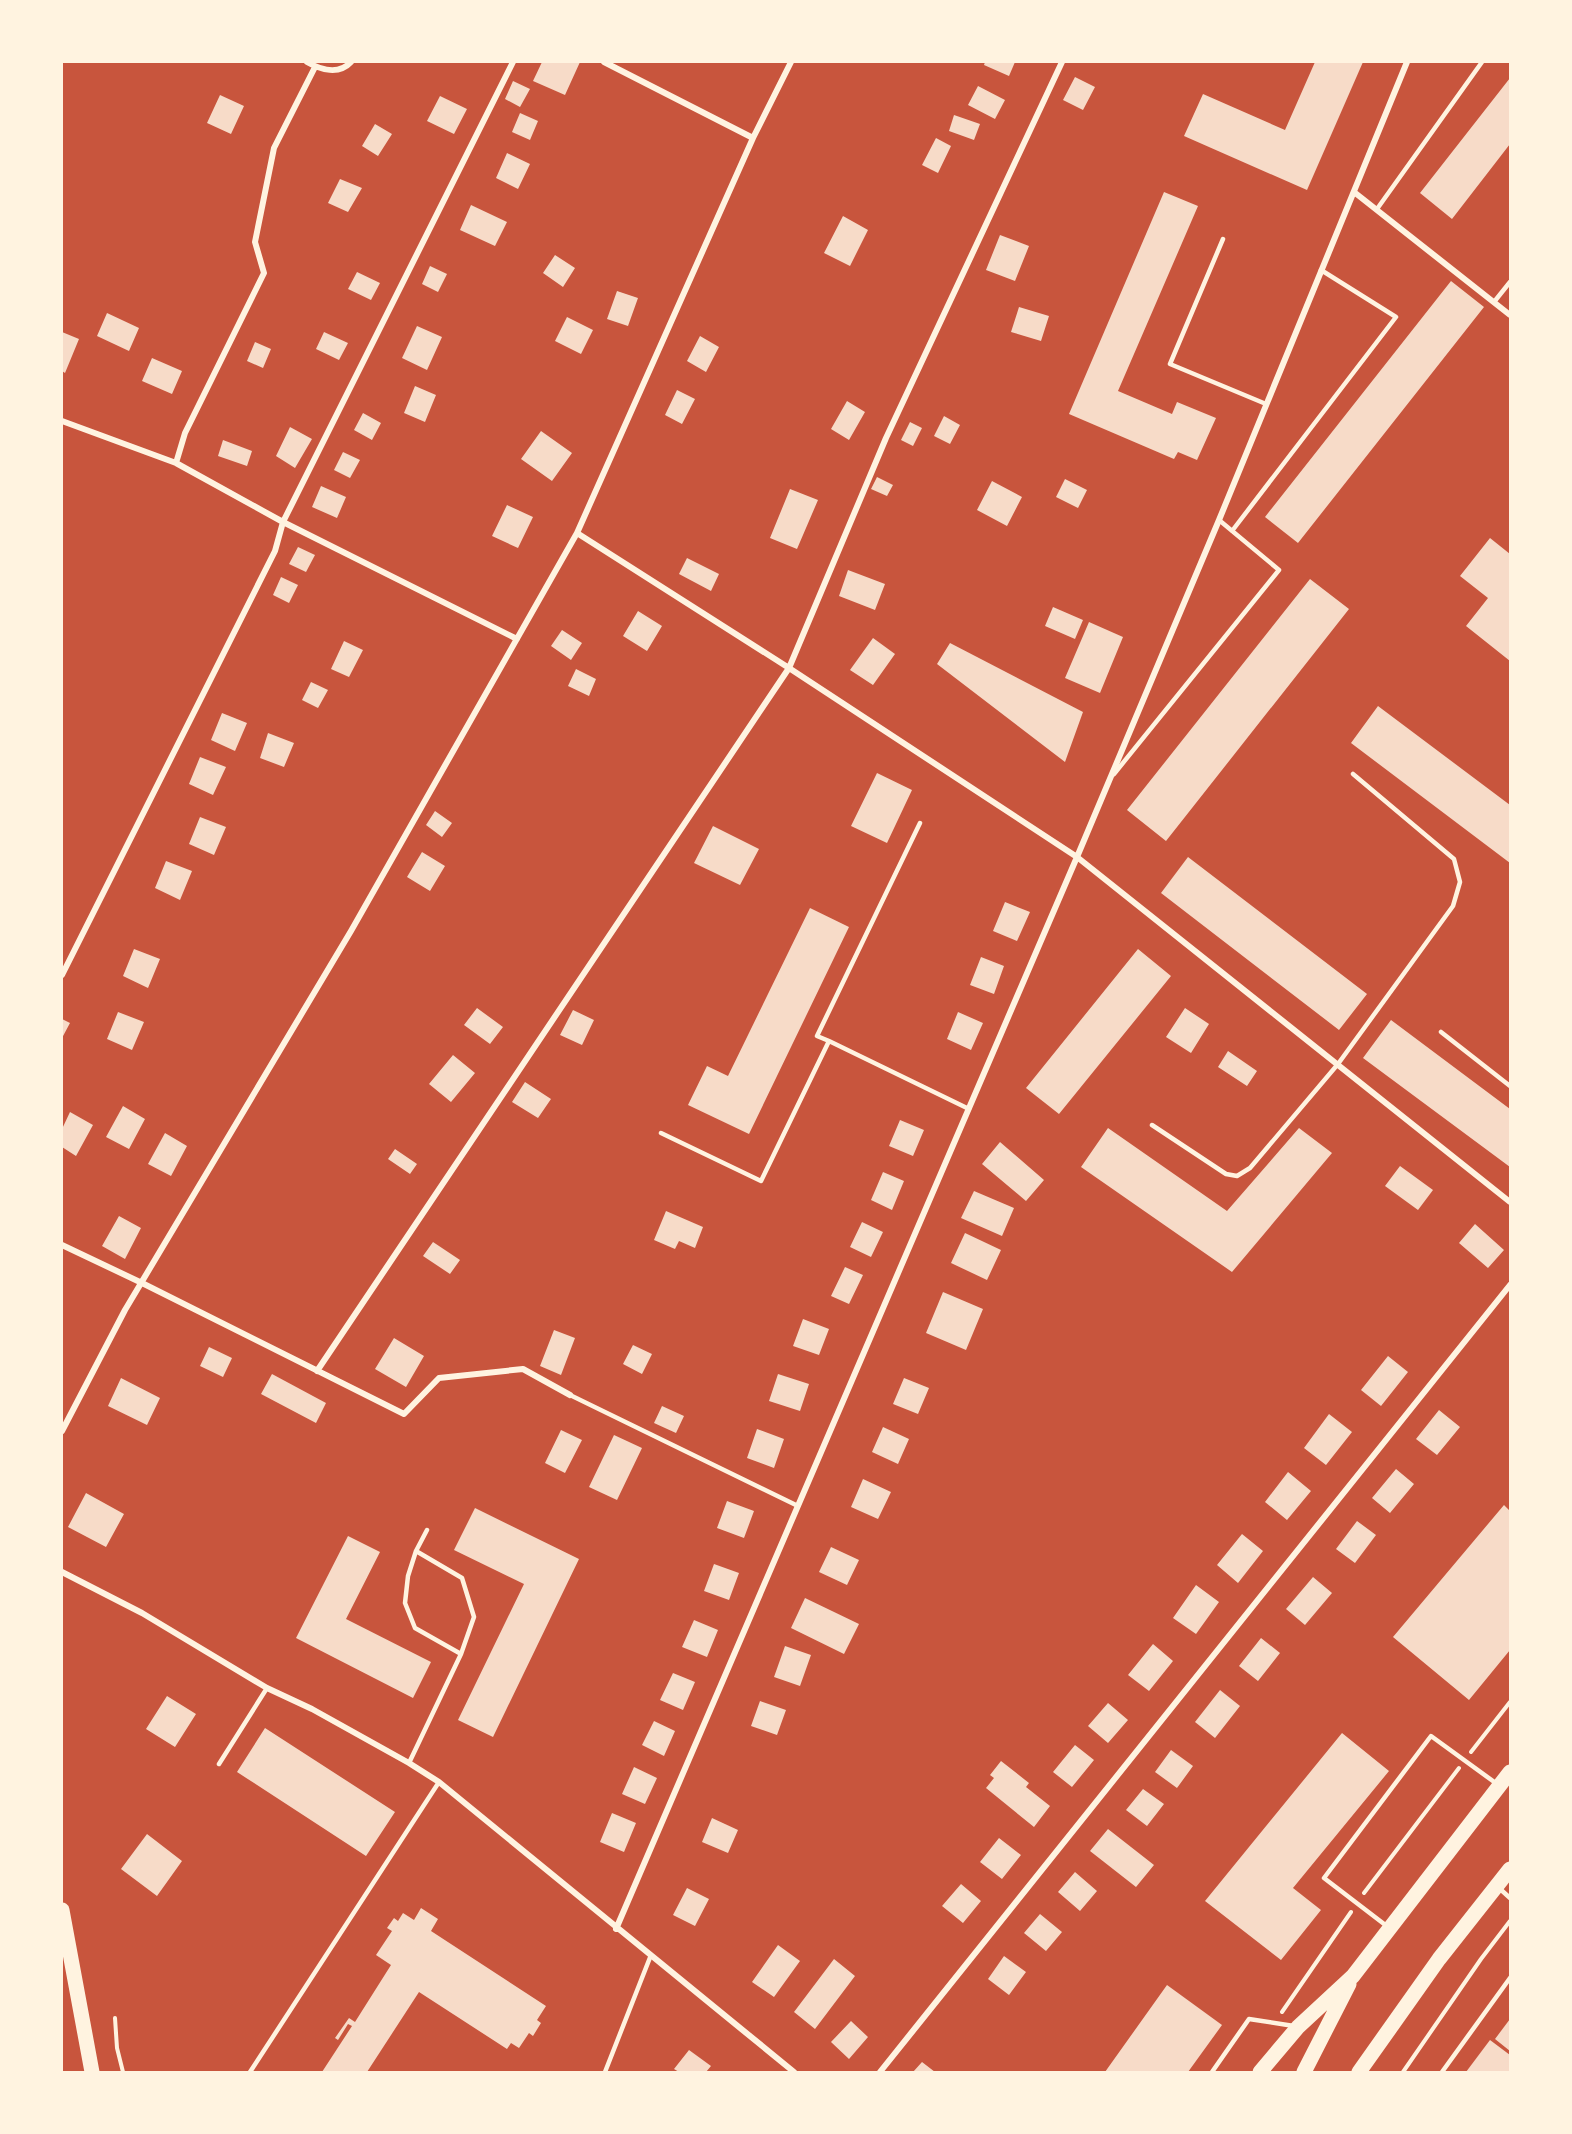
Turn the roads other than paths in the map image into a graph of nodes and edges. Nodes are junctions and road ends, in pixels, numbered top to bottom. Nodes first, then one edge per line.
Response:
1 (307, 62) edge
2 (351, 62) edge
3 (513, 62) edge
4 (604, 62) edge
5 (790, 62) edge
6 (1062, 62) edge
7 (1407, 62) edge
8 (1482, 62) edge
9 (315, 67) junction
10 (753, 138) junction
11 (1354, 192) junction
12 (1377, 209) junction
13 (1223, 240) dead end
14 (1321, 270) junction
15 (1510, 282) edge
16 (1494, 302) junction
17 (1510, 315) edge
18 (1266, 404) junction
19 (62, 421) edge
20 (176, 464) junction
21 (1219, 520) junction
22 (283, 522) junction
23 (1232, 531) junction
24 (577, 533) junction
25 (517, 639) junction
26 (789, 668) junction
27 (1353, 774) dead end
28 (1108, 781) junction
29 (920, 822) dead end
30 (1077, 856) junction
31 (62, 975) edge
32 (1441, 1032) dead end
33 (829, 1041) junction
34 (1338, 1064) junction
35 (1510, 1086) edge
36 (969, 1109) junction
37 (1152, 1125) dead end
38 (661, 1133) dead end
39 (1510, 1202) edge
40 (62, 1245) edge
41 (142, 1283) junction
42 (1510, 1285) edge
43 (317, 1371) junction
44 (570, 1395) joint
45 (62, 1431) edge
46 (798, 1506) junction
47 (427, 1530) dead end
48 (416, 1551) junction
49 (62, 1572) edge
50 (461, 1654) junction
51 (267, 1688) junction
52 (409, 1762) junction
53 (219, 1764) dead end
54 (1510, 1772) edge
55 (439, 1782) junction
56 (1499, 1786) junction
57 (1510, 1869) edge
58 (1497, 1886) junction
59 (1510, 1898) edge
60 (62, 1910) edge
61 (616, 1929) junction
62 (1390, 1929) junction
63 (651, 1955) junction
64 (1353, 1976) junction
65 (1510, 1978) edge
66 (1298, 2027) junction
67 (92, 2073) edge
68 (250, 2073) edge
69 (604, 2073) edge
70 (794, 2073) edge
71 (880, 2073) edge
72 (1212, 2073) edge
73 (1260, 2073) edge
74 (1304, 2073) edge
75 (1359, 2073) edge
76 (1442, 2073) edge

1 - 9 street
2 - 9 street
3 - 22 street
4 - 10 street
5 - 10 street
6 - 26 street
7 - 11 street
8 - 12 lane
9 - 20 street
10 - 24 street
11 - 12 street
11 - 14 street
12 - 16 street
13 - 18 lane
14 - 18 street
14 - 23 lane
15 - 16 lane
16 - 17 street
18 - 21 street
19 - 20 street
20 - 22 street
21 - 23 lane
21 - 28 street
22 - 25 street
22 - 31 street
23 - 28 lane
24 - 25 street
24 - 26 street
25 - 41 street
26 - 30 street
26 - 43 street
27 - 34 lane
28 - 30 street
29 - 33 lane
30 - 34 street
30 - 36 street
32 - 35 lane
33 - 36 lane
33 - 38 lane
34 - 37 lane
34 - 39 street
36 - 46 street
40 - 41 street
41 - 43 street
41 - 45 street
42 - 71 street
43 - 44 street
44 - 46 lane
46 - 61 street
47 - 48 lane
48 - 50 lane
48 - 50 lane
49 - 51 street
50 - 52 lane
51 - 52 street
51 - 53 lane
52 - 55 street
54 - 56 main road
55 - 61 street
55 - 68 lane
56 - 62 main road
56 - 62 lane
57 - 58 main road
58 - 59 lane
58 - 75 main road
60 - 67 main road
61 - 63 street
62 - 64 main road
63 - 69 lane
63 - 70 street
64 - 66 main road
64 - 74 main road
65 - 76 lane
66 - 72 lane
66 - 73 main road

